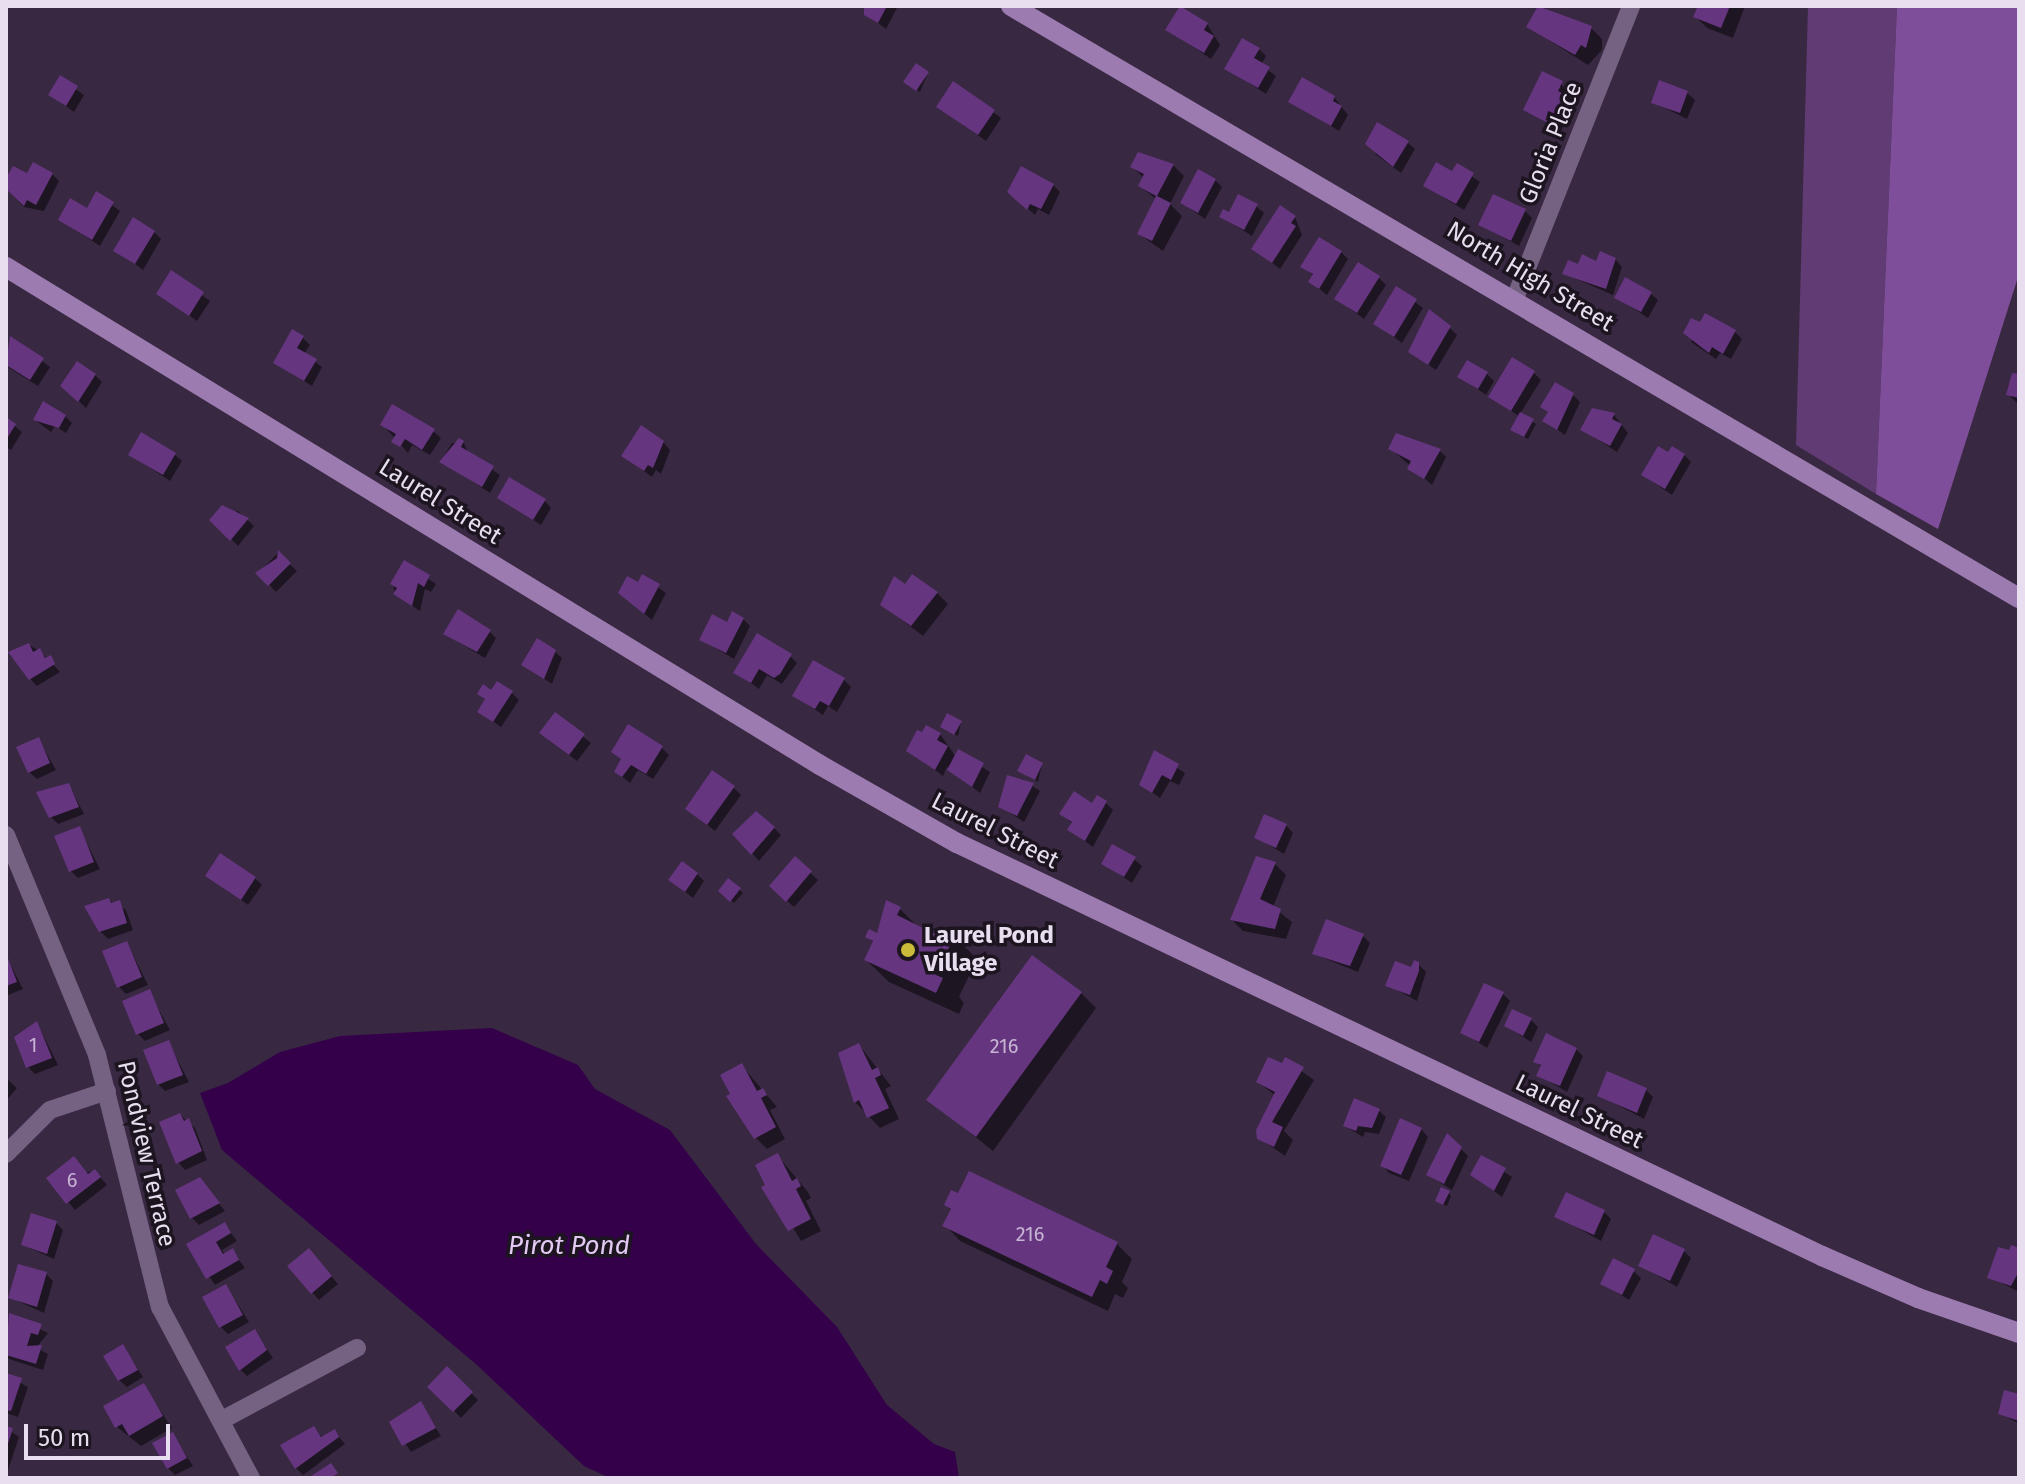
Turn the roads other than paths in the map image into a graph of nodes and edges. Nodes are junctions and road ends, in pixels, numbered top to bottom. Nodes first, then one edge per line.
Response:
1 (1011, 6) edge
2 (1631, 6) edge
3 (6, 267) edge
4 (1515, 298) junction
5 (2019, 598) edge
6 (6, 835) edge
7 (107, 1091) junction
8 (6, 1154) edge
9 (2019, 1333) edge
10 (357, 1348) dead end
11 (222, 1420) junction
12 (251, 1478) edge

1 - 4 street, North High Street
2 - 4 street, Gloria Place
3 - 9 street, Laurel Street
4 - 5 street, North High Street
6 - 7 street, Pondview Terrace
7 - 8 street
7 - 11 street, Pondview Terrace
10 - 11 street
11 - 12 street, Pondview Terrace

